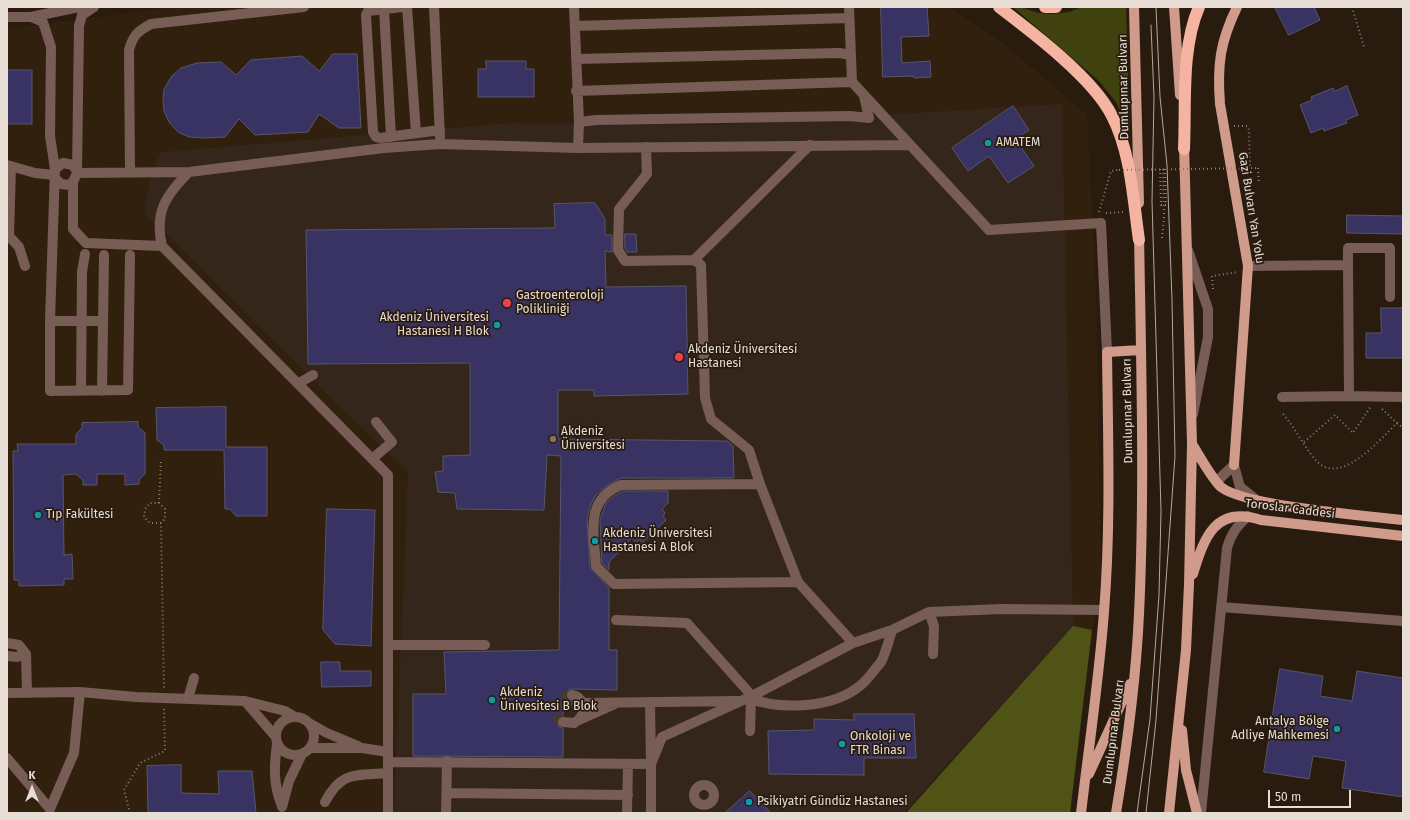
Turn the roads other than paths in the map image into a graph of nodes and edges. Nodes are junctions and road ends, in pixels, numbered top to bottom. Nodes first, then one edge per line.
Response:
1 (79, 7) edge
2 (94, 7) edge
3 (304, 7) edge
4 (402, 7) edge
5 (406, 7) edge
6 (434, 7) edge
7 (574, 7) edge
8 (849, 7) edge
9 (998, 7) edge
10 (1045, 7) edge
11 (1056, 7) edge
12 (1134, 7) edge
13 (1174, 7) edge
14 (1200, 7) edge
15 (1237, 7) edge
16 (384, 9) junction
17 (7, 17) edge
18 (31, 17) junction
19 (849, 18) junction
20 (575, 26) junction
21 (851, 55) junction
22 (576, 59) junction
23 (852, 82) junction
24 (576, 91) junction
25 (864, 96) junction
26 (579, 122) junction
27 (440, 130) junction
28 (416, 133) junction
29 (391, 136) junction
30 (440, 144) junction
31 (810, 145) junction
32 (909, 145) junction
33 (646, 147) junction
34 (578, 148) junction
35 (1184, 149) junction
36 (9, 166) edge
37 (130, 172) junction
38 (189, 172) junction
39 (55, 174) junction
40 (76, 175) junction
41 (8, 235) edge
42 (1140, 240) junction
43 (1186, 244) junction
44 (162, 246) junction
45 (85, 254) dead end
46 (104, 255) dead end
47 (130, 256) dead end
48 (694, 260) junction
49 (1348, 265) junction
50 (25, 266) dead end
51 (1247, 269) junction
52 (1390, 297) dead end
53 (50, 321) junction
54 (82, 321) junction
55 (103, 321) junction
56 (1141, 350) junction
57 (1107, 352) junction
58 (313, 375) dead end
59 (299, 383) junction
60 (81, 391) junction
61 (102, 391) junction
62 (1349, 396) junction
63 (1282, 397) dead end
64 (1403, 397) edge
65 (376, 422) dead end
66 (1191, 426) junction
67 (1192, 444) junction
68 (372, 459) junction
69 (1234, 465) junction
70 (1217, 481) junction
71 (760, 484) junction
72 (1256, 499) junction
73 (1248, 516) junction
74 (1403, 520) edge
75 (1403, 536) edge
76 (798, 582) junction
77 (1189, 584) junction
78 (1221, 607) junction
79 (1104, 610) junction
80 (929, 612) junction
81 (616, 620) dead end
82 (1403, 621) edge
83 (892, 630) junction
84 (7, 643) edge
85 (853, 643) junction
86 (388, 645) junction
87 (485, 645) dead end
88 (26, 654) junction
89 (933, 654) dead end
90 (7, 656) edge
91 (1134, 675) junction
92 (194, 678) dead end
93 (27, 692) junction
94 (80, 692) junction
95 (7, 693) edge
96 (572, 694) dead end
97 (188, 699) junction
98 (748, 699) junction
99 (245, 701) junction
100 (619, 702) junction
101 (650, 702) junction
102 (583, 703) junction
103 (1180, 709) junction
104 (295, 717) junction
105 (578, 721) junction
106 (563, 722) dead end
107 (309, 723) junction
108 (750, 732) dead end
109 (276, 740) junction
110 (362, 748) junction
111 (306, 751) junction
112 (388, 757) junction
113 (7, 758) edge
114 (447, 761) junction
115 (628, 764) junction
116 (651, 764) junction
117 (388, 773) junction
118 (1084, 785) junction
119 (446, 793) junction
120 (628, 795) junction
121 (325, 802) dead end
122 (282, 810) edge
123 (388, 813) edge
124 (446, 813) edge
125 (627, 813) edge
126 (651, 813) edge
127 (1081, 813) edge
128 (1116, 813) edge
129 (1169, 813) edge
130 (1197, 813) edge
131 (1201, 813) edge

1 - 18 street
2 - 40 street
3 - 37 street
4 - 16 street
5 - 28 street
6 - 27 street
7 - 20 street
8 - 19 street
9 - 42 highway
10 - 11 highway
12 - 42 main road, Dumlupınar Bulvarı
13 - 35 main road
14 - 35 highway
15 - 51 main road, Gazi Bulvarı Yan Yolu
16 - 29 street
16 - 29 street
17 - 18 street
18 - 39 street
19 - 20 street
19 - 21 street
20 - 22 street
21 - 22 street
21 - 23 street
22 - 24 street
23 - 24 street
23 - 25 street
24 - 26 street
25 - 26 street
25 - 32 street
26 - 34 street
27 - 28 street
27 - 30 street
28 - 29 street
30 - 34 street
30 - 38 street
31 - 32 street
31 - 33 street
31 - 48 street
32 - 57 street
33 - 34 street
33 - 48 street
35 - 43 main road
36 - 39 street
36 - 41 street
37 - 38 street
37 - 40 street
38 - 44 street
39 - 40 street
39 - 40 street
39 - 53 street
40 - 44 street
41 - 50 street
42 - 56 main road, Dumlupınar Bulvarı
43 - 66 main road
43 - 66 street
44 - 59 street
45 - 54 street
46 - 55 street
47 - 61 street
48 - 71 street
49 - 51 street
49 - 52 street
49 - 62 street
51 - 69 main road, Gazi Bulvarı Yan Yolu
53 - 54 street
53 - 60 street
54 - 55 street
54 - 60 street
55 - 61 street
56 - 57 main road
56 - 91 main road, Dumlupınar Bulvarı
57 - 79 main road
58 - 59 street
59 - 68 street
60 - 61 street
62 - 63 street
62 - 64 street
65 - 68 street
66 - 67 main road
67 - 70 main road, Toroslar Caddesi
67 - 77 main road
68 - 86 street
69 - 70 street
69 - 72 street
70 - 72 main road, Toroslar Caddesi
71 - 76 street
71 - 76 street
72 - 74 main road, Toroslar Caddesi
73 - 75 main road, Toroslar Caddesi
73 - 77 main road, Toroslar Caddesi
73 - 78 street
76 - 85 street
77 - 103 main road
78 - 82 street
78 - 131 street
79 - 80 street
79 - 118 main road
80 - 83 street
80 - 89 street
81 - 98 street
83 - 85 street
83 - 98 street
84 - 88 street
85 - 98 street
86 - 87 street
86 - 112 street
88 - 90 street
88 - 93 street
91 - 118 main road
91 - 128 main road, Dumlupınar Bulvarı
92 - 97 street
93 - 94 street
93 - 95 street
94 - 97 street
94 - 113 street
96 - 102 street
97 - 99 street
98 - 101 street
98 - 108 street
98 - 116 street
99 - 104 street
99 - 109 street
100 - 101 street
100 - 102 street
100 - 105 street
101 - 116 street
102 - 105 street
103 - 129 main road
103 - 130 main road
104 - 107 street
104 - 109 street
105 - 106 street
107 - 110 street
107 - 111 street
109 - 111 street
109 - 122 street
110 - 111 street
110 - 112 street
111 - 122 street
112 - 114 street
112 - 117 street
114 - 115 street
114 - 119 street
115 - 116 street
115 - 120 street
116 - 126 street
117 - 121 street
117 - 123 street
118 - 127 main road
119 - 120 street
119 - 124 street
120 - 125 street

